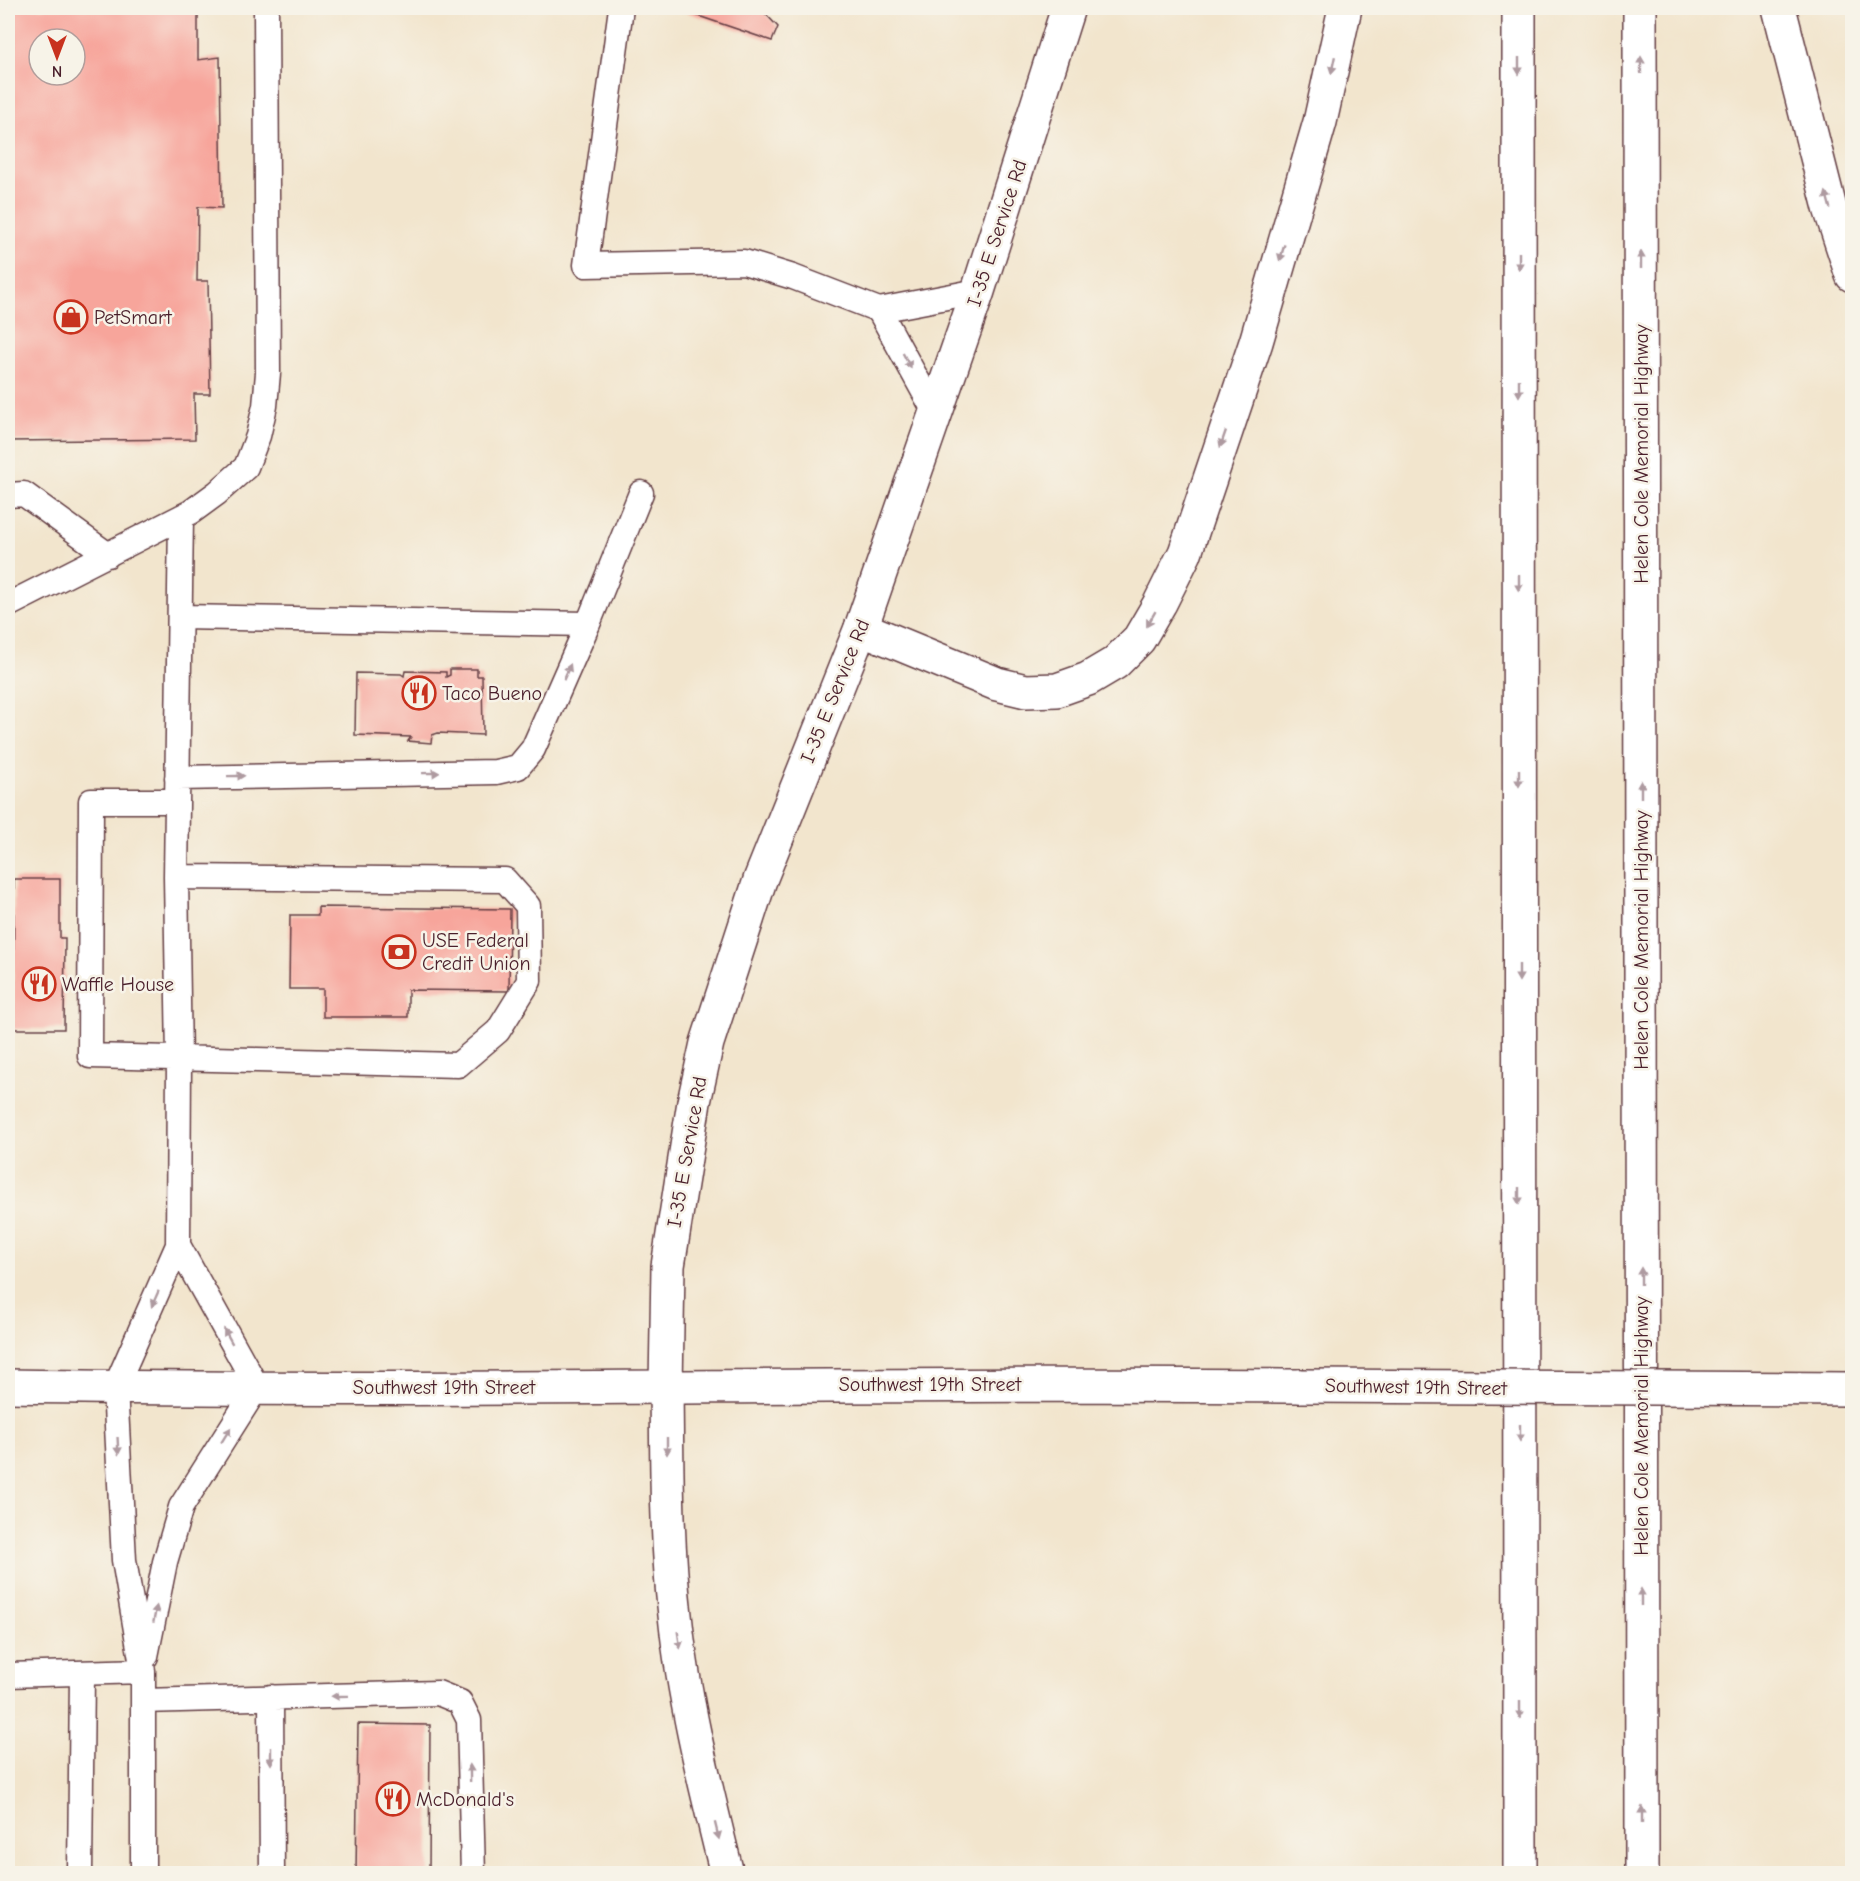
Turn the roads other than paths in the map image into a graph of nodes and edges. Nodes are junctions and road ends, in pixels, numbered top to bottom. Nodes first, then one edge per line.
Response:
1 (266, 8) edge
2 (621, 8) edge
3 (1068, 8) edge
4 (1345, 8) edge
5 (1519, 8) edge
6 (1640, 8) edge
7 (1779, 8) edge
8 (1852, 275) edge
9 (978, 291) junction
10 (879, 310) junction
11 (936, 414) junction
12 (641, 493) dead end
13 (8, 495) edge
14 (181, 517) junction
15 (108, 555) junction
16 (8, 605) edge
17 (180, 617) junction
18 (588, 624) junction
19 (861, 628) junction
20 (177, 789) junction
21 (176, 877) junction
22 (180, 1059) junction
23 (178, 1245) junction
24 (8, 1386) edge
25 (256, 1387) junction
26 (666, 1387) junction
27 (115, 1388) junction
28 (1852, 1389) edge
29 (143, 1671) junction
30 (82, 1674) junction
31 (8, 1675) edge
32 (271, 1697) junction
33 (143, 1701) junction
34 (275, 1868) edge
35 (80, 1874) edge
36 (143, 1874) edge
37 (473, 1874) edge
38 (727, 1874) edge
39 (1520, 1874) edge
40 (1642, 1874) edge

1 - 14 lane
2 - 10 lane
3 - 9 main road, I-35 E Service Rd
4 -> 19 main road
5 -> 39 main road
40 -> 6 main road, Helen Cole Memorial Highway
8 -> 7 main road
9 - 10 lane
9 - 11 main road, I-35 E Service Rd
10 -> 11 lane
11 - 19 main road, I-35 E Service Rd
12 - 18 lane
13 - 15 lane
14 - 15 lane
14 - 17 lane
15 - 16 lane
17 - 18 lane
17 - 20 lane
20 -> 18 lane
19 - 26 main road, I-35 E Service Rd
20 - 21 lane
20 - 22 lane
21 - 22 lane
21 - 22 lane
22 - 23 lane
25 -> 23 lane
23 -> 27 lane
24 - 27 main road, Southwest 19th Street
25 - 26 main road, Southwest 19th Street
25 - 27 main road, Southwest 19th Street
29 -> 25 lane
26 - 28 main road, Southwest 19th Street, bridge
26 -> 38 main road, I-35 E Service Rd
27 -> 29 lane
29 - 30 lane
29 - 33 lane
30 - 31 lane
30 - 35 lane
32 - 33 lane
32 -> 34 lane
37 -> 32 lane
33 - 36 lane

